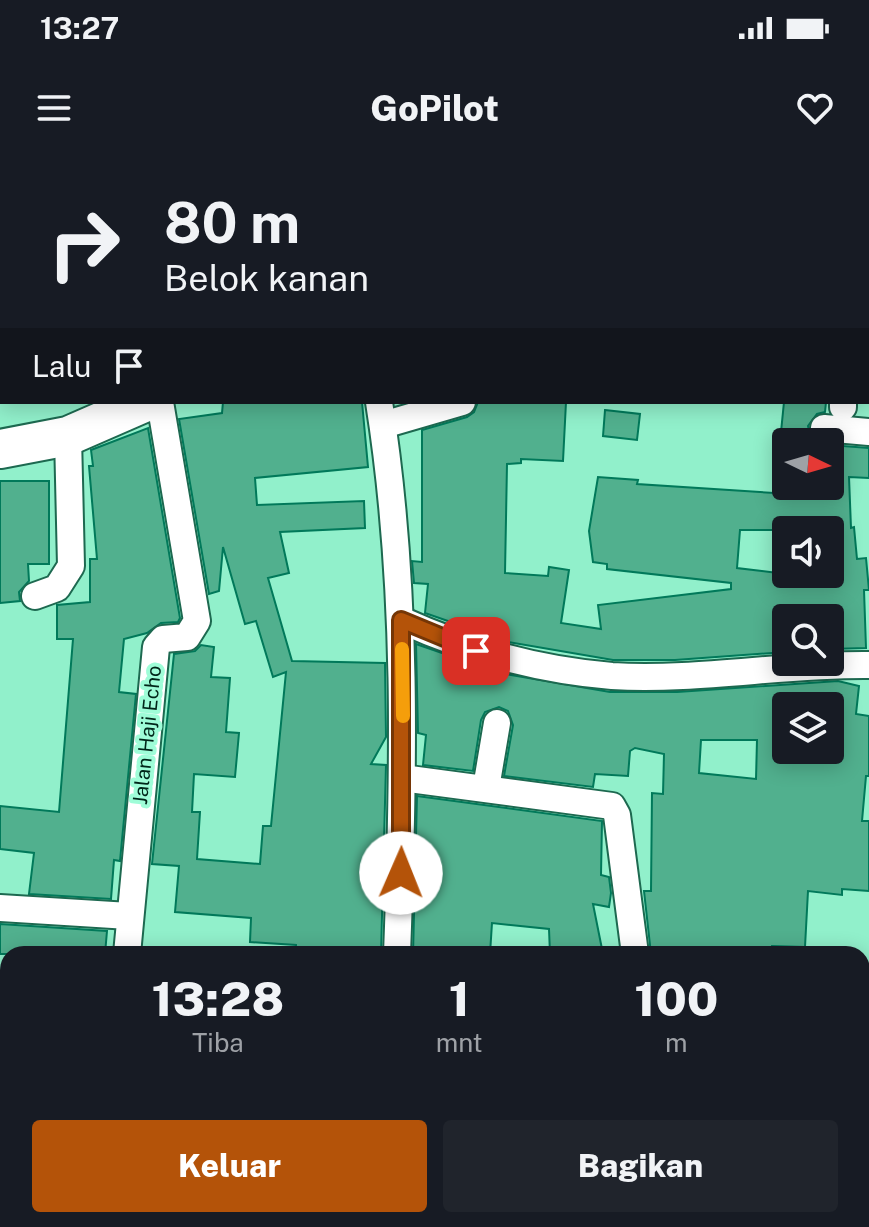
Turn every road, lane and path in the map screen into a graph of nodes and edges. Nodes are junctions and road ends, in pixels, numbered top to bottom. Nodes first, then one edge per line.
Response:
1 (141, 404) edge
2 (160, 404) edge
3 (448, 404) edge
4 (381, 414) edge
5 (844, 430) edge
6 (869, 432) edge
7 (68, 436) junction
8 (0, 449) edge
9 (35, 596) dead end
10 (401, 620) junction
11 (869, 665) edge
12 (497, 723) dead end
13 (402, 778) junction
14 (486, 788) junction
15 (0, 908) edge
16 (129, 916) junction
17 (127, 946) edge
18 (397, 946) edge
19 (634, 946) edge

1 - 7 main road
2 - 16 street, Jalan Haji Echo
3 - 4 street
4 - 10 street
5 - 6 street
7 - 8 main road
7 - 9 street
10 - 11 street
10 - 13 street
12 - 14 street
13 - 14 street
13 - 18 street
14 - 19 street
15 - 16 street
16 - 17 street, Jalan Haji Echo

